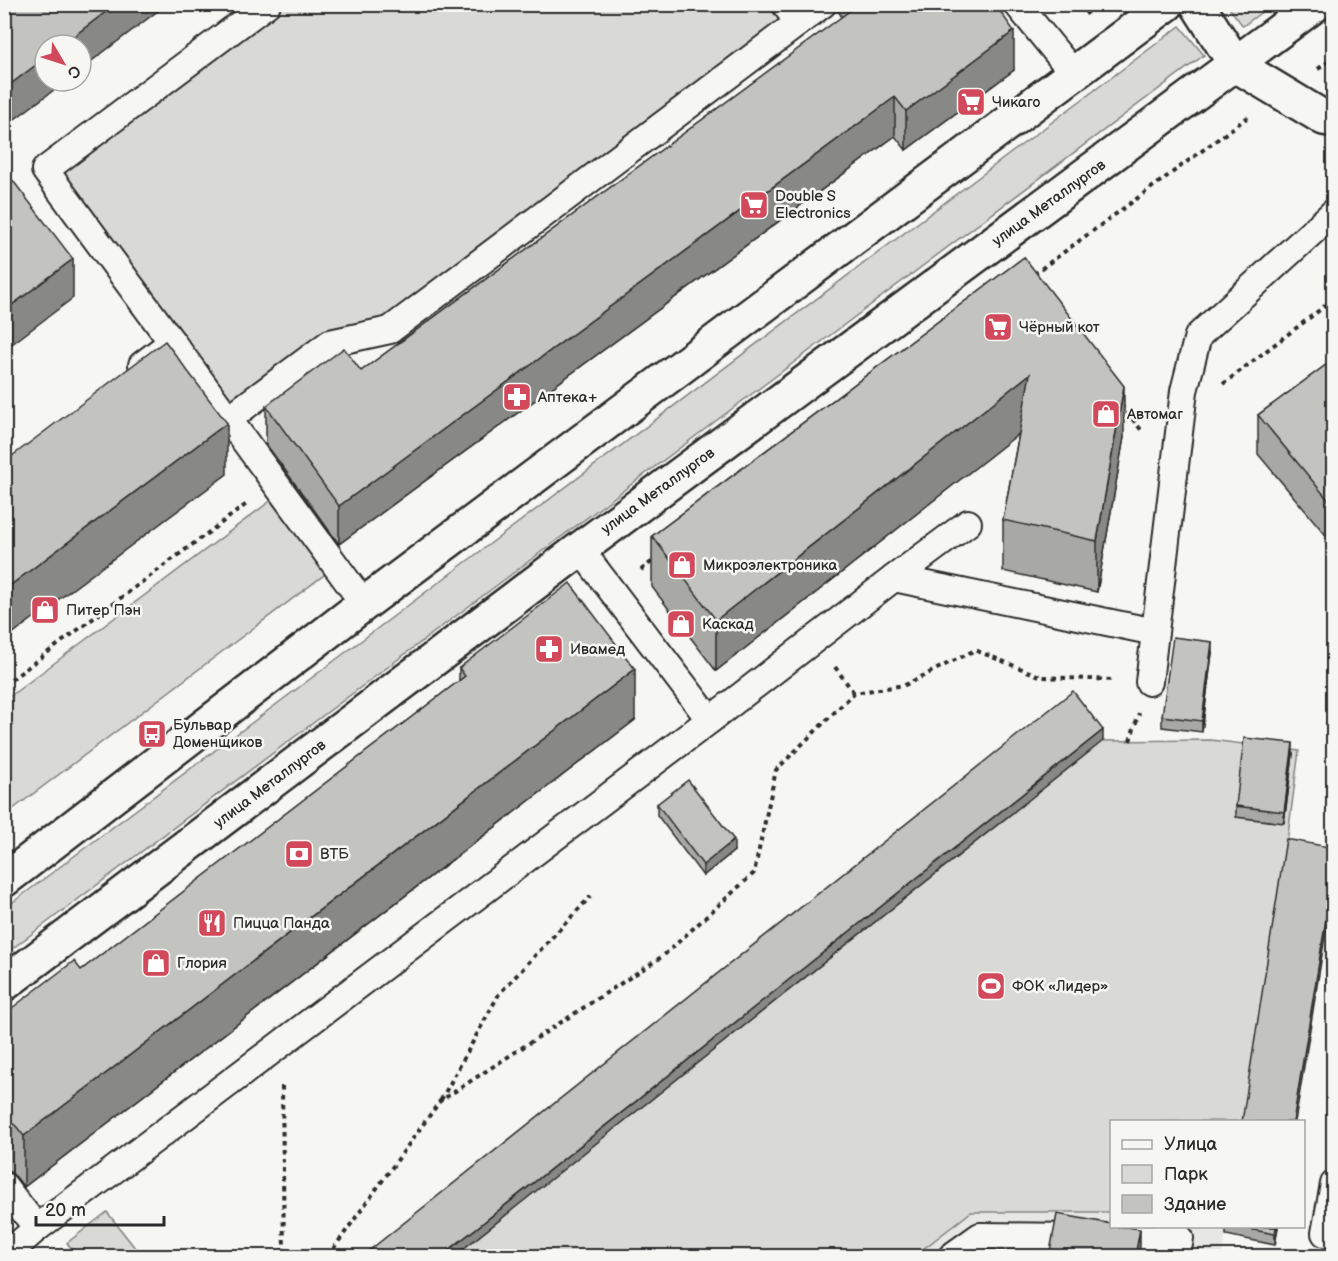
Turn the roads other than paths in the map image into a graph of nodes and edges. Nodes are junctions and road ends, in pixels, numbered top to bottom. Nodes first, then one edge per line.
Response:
1 (267, 4) edge
2 (823, 4) edge
3 (1017, 4) edge
4 (1167, 4) edge
5 (1197, 4) edge
6 (1316, 4) edge
7 (792, 14) edge
8 (1236, 64) junction
9 (1074, 74) junction
10 (1334, 120) edge
11 (1334, 212) edge
12 (172, 342) junction
13 (125, 378) edge
14 (228, 419) junction
15 (968, 523) dead end
16 (580, 549) junction
17 (894, 578) junction
18 (364, 604) junction
19 (1155, 632) junction
20 (1149, 682) road end
21 (711, 720) junction
22 (4, 880) edge
23 (4, 984) edge
24 (1334, 1184) edge
25 (4, 1186) edge
26 (37, 1228) junction
27 (1334, 1234) edge
28 (5, 1257) edge
29 (952, 1257) edge
30 (1177, 1257) edge

1 - 12 lane
2 - 7 lane
3 - 9 lane
4 - 9 street
5 - 8 street
6 - 8 street, улица Металлургов
7 - 14 lane
8 - 10 street
8 - 16 street, улица Металлургов
9 - 18 street
11 - 19 lane
12 - 13 lane
12 - 14 lane
14 - 18 lane
15 - 17 lane
16 - 21 lane
16 - 23 street, улица Металлургов
17 - 19 lane
17 - 21 lane
18 - 22 street
19 - 20 lane
21 - 26 lane
24 - 27 lane
25 - 26 lane
26 - 28 lane
29 - 30 lane

